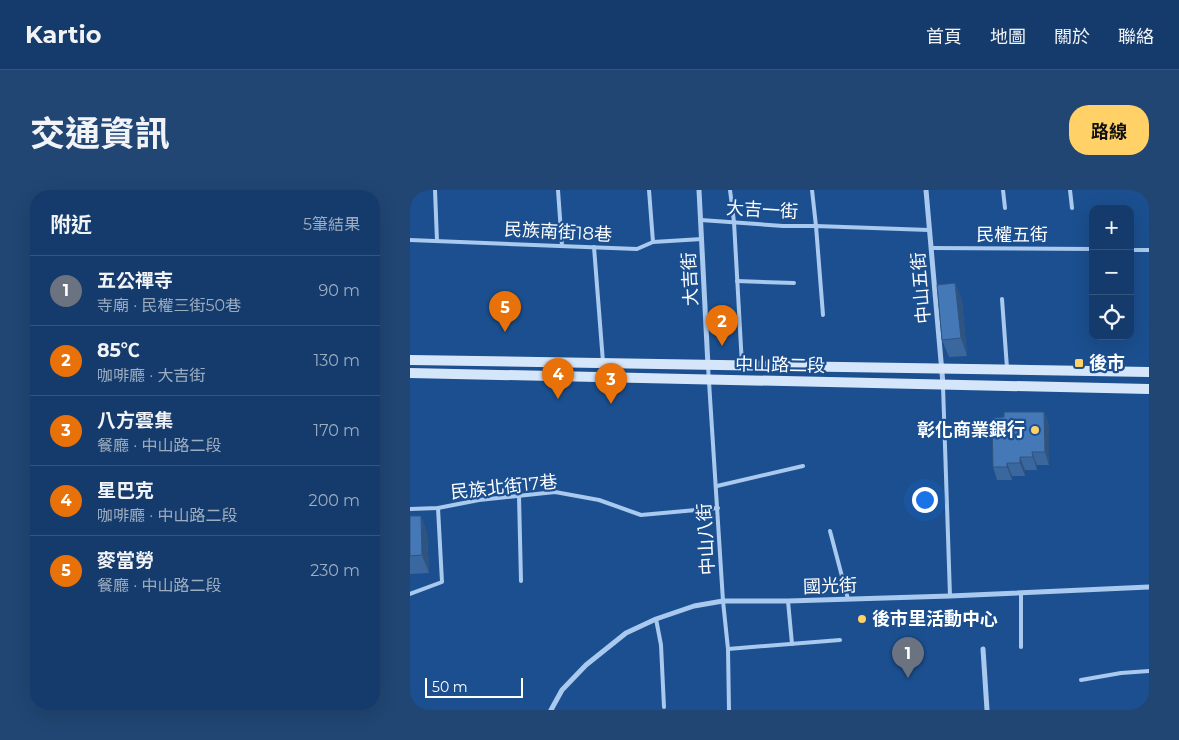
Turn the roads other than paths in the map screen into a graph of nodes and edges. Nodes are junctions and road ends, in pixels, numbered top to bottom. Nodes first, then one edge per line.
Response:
1 (435, 190) edge
2 (558, 190) edge
3 (649, 190) edge
4 (699, 190) edge
5 (730, 190) edge
6 (812, 190) edge
7 (926, 190) edge
8 (1003, 190) edge
9 (1070, 190) edge
10 (1004, 208) dead end
11 (1072, 208) dead end
12 (701, 220) junction
13 (734, 222) junction
14 (816, 226) junction
15 (930, 230) junction
16 (702, 239) junction
17 (410, 240) edge
18 (437, 241) junction
19 (653, 242) junction
20 (562, 246) junction
21 (594, 247) junction
22 (931, 248) junction
23 (1089, 249) edge
24 (1134, 250) edge
25 (1149, 250) edge
26 (737, 281) junction
27 (794, 283) dead end
28 (1002, 299) dead end
29 (823, 315) dead end
30 (410, 360) edge
31 (603, 364) junction
32 (708, 366) junction
33 (742, 366) junction
34 (942, 369) junction
35 (1008, 370) junction
36 (1149, 372) edge
37 (410, 373) edge
38 (709, 380) junction
39 (944, 384) junction
40 (1149, 389) edge
41 (803, 466) dead end
42 (717, 486) junction
43 (519, 496) junction
44 (438, 508) junction
45 (718, 508) junction
46 (410, 509) edge
47 (830, 531) dead end
48 (521, 581) dead end
49 (1149, 587) edge
50 (410, 594) edge
51 (1021, 594) junction
52 (950, 596) junction
53 (848, 599) junction
54 (723, 601) junction
55 (788, 601) junction
56 (656, 619) junction
57 (840, 640) dead end
58 (792, 644) junction
59 (1022, 647) dead end
60 (728, 649) junction
61 (983, 649) dead end
62 (1149, 671) edge
63 (1081, 680) dead end
64 (664, 707) dead end
65 (551, 710) edge
66 (729, 710) edge
67 (986, 710) edge

1 - 18 lane
2 - 20 lane
3 - 19 lane
4 - 12 street, 大吉街
5 - 13 lane
6 - 14 lane, 大吉一街
7 - 15 street, 中山五街
8 - 10 lane
9 - 11 lane
12 - 13 lane, 大吉一街
12 - 16 street, 大吉街
13 - 14 lane, 大吉一街
13 - 26 lane
14 - 15 lane
14 - 29 lane
15 - 22 street, 中山五街
16 - 19 lane, 民族南街18巷
16 - 32 street, 大吉街
17 - 18 lane, 民族南街18巷
18 - 20 lane, 民族南街18巷
19 - 21 lane, 民族南街18巷
20 - 21 lane, 民族南街18巷
21 - 31 lane
22 - 23 lane, 民權五街
22 - 34 street, 中山五街
24 - 25 lane
26 - 27 lane
26 - 33 lane
28 - 35 lane
30 - 31 main road, 中山路二段
31 - 32 main road, 中山路二段
32 - 33 main road, 中山路二段
32 - 38 lane, 中山八街
33 - 34 main road, 中山路二段
34 - 35 main road, 中山路二段
34 - 39 street, 中山五街
35 - 36 main road, 中山路二段
37 - 38 main road, 中山路二段
38 - 39 main road, 中山路二段
38 - 42 lane, 中山八街
39 - 40 main road, 中山路二段
39 - 52 lane
41 - 42 lane
42 - 45 lane, 中山八街
43 - 44 lane, 民族北街17巷
43 - 45 lane, 民族北街17巷
43 - 48 lane
44 - 46 lane, 民族北街17巷
44 - 50 lane
45 - 54 lane, 中山八街
47 - 53 lane
49 - 51 street, 國光街
51 - 52 street, 國光街
51 - 59 lane
52 - 53 street, 國光街
53 - 55 street, 國光街
54 - 55 street, 國光街
54 - 56 street, 國光街
54 - 60 lane, 中山八街
55 - 58 lane
56 - 64 lane
56 - 65 street, 國光街
57 - 58 lane
58 - 60 lane
60 - 66 lane, 中山八街
61 - 67 street
62 - 63 lane

